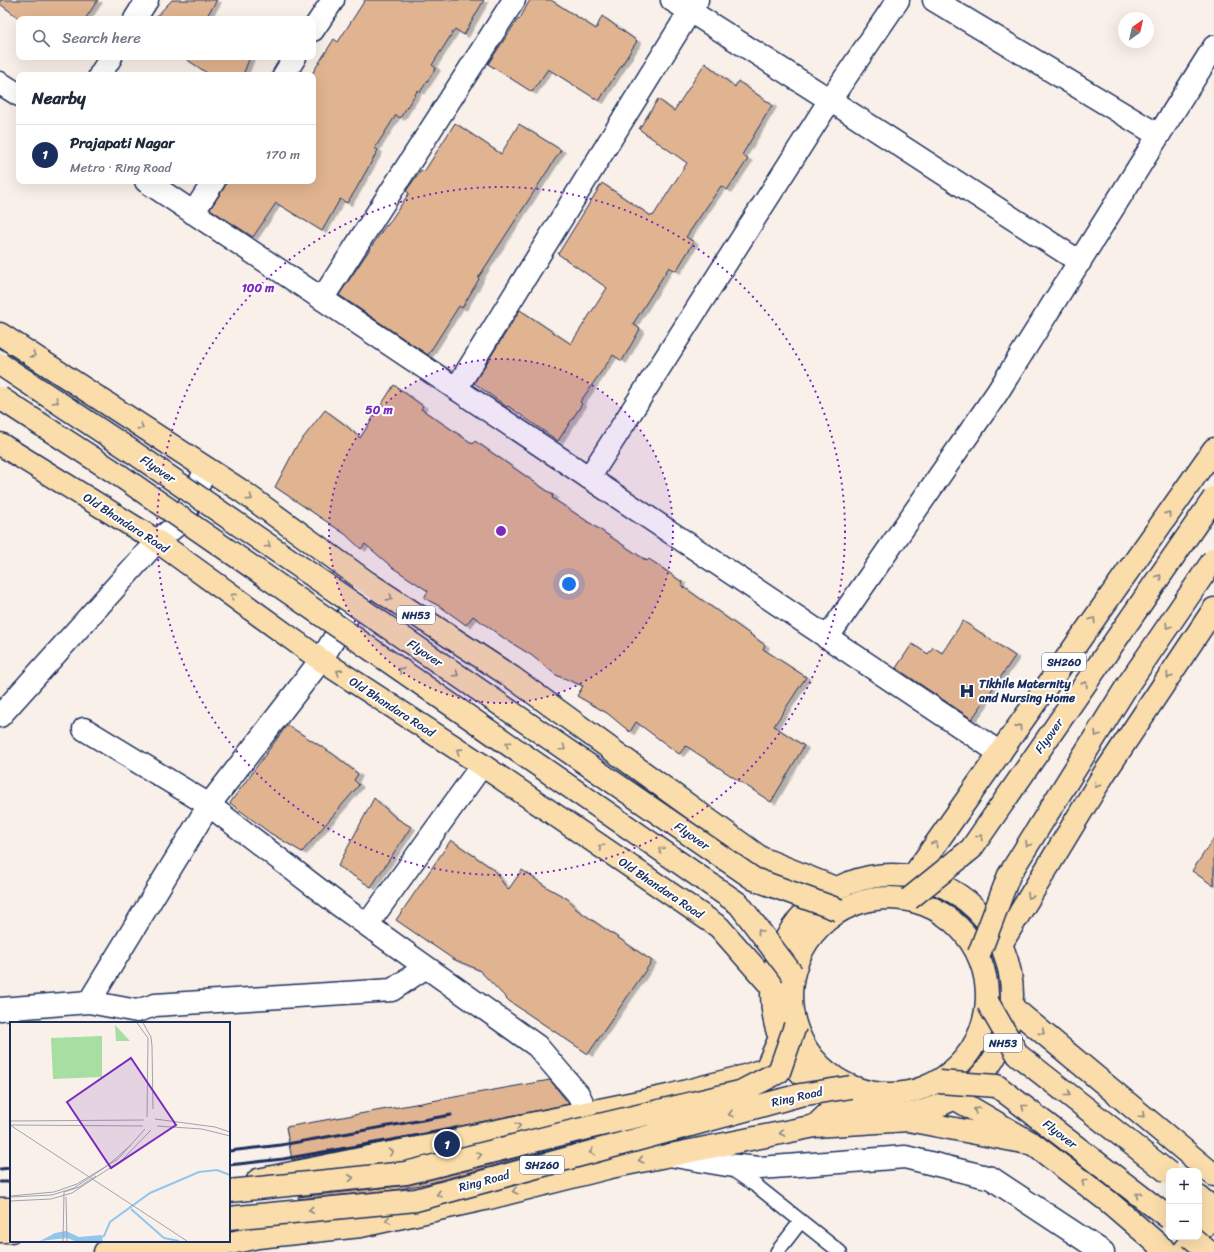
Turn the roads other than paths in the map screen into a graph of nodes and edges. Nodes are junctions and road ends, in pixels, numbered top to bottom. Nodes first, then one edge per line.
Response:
1 (148, 0) edge
2 (333, 0) edge
3 (514, 0) edge
4 (898, 0) edge
5 (934, 0) edge
6 (686, 4) edge
7 (137, 16) edge
8 (316, 26) edge
9 (1214, 47) edge
10 (109, 60) edge
11 (294, 60) edge
12 (102, 72) edge
13 (286, 72) edge
14 (0, 83) edge
15 (16, 93) edge
16 (830, 100) junction
17 (1158, 135) junction
18 (150, 184) edge
19 (212, 184) edge
20 (193, 213) junction
21 (1080, 262) junction
22 (322, 299) junction
23 (0, 334) edge
24 (0, 364) edge
25 (456, 389) junction
26 (0, 398) edge
27 (0, 444) edge
28 (1214, 448) edge
29 (206, 469) junction
30 (589, 478) junction
31 (1214, 498) edge
32 (157, 541) junction
33 (1214, 559) edge
34 (368, 583) junction
35 (1214, 609) edge
36 (827, 638) junction
37 (321, 660) junction
38 (0, 716) edge
39 (84, 729) dead end
40 (1000, 753) junction
41 (482, 765) junction
42 (209, 805) junction
43 (913, 876) junction
44 (835, 888) junction
45 (908, 899) junction
46 (839, 910) junction
47 (367, 925) junction
48 (1001, 944) junction
49 (979, 954) junction
50 (426, 967) junction
51 (792, 974) junction
52 (772, 986) junction
53 (89, 1002) junction
54 (988, 1003) junction
55 (1012, 1006) junction
56 (0, 1009) edge
57 (787, 1032) junction
58 (939, 1082) junction
59 (845, 1095) junction
60 (954, 1098) junction
61 (587, 1112) junction
62 (815, 1126) junction
63 (1034, 1144) junction
64 (666, 1155) junction
65 (727, 1166) junction
66 (1166, 1171) edge
67 (1214, 1175) edge
68 (230, 1183) edge
69 (230, 1191) edge
70 (1202, 1199) edge
71 (1214, 1209) edge
72 (1214, 1213) edge
73 (1166, 1216) edge
74 (230, 1218) edge
75 (801, 1222) junction
76 (1202, 1228) edge
77 (1193, 1240) edge
78 (1195, 1240) edge
79 (209, 1250) edge
80 (105, 1252) edge
81 (777, 1252) edge
82 (840, 1252) edge
83 (1104, 1252) edge
84 (1167, 1252) edge
85 (1183, 1252) edge
86 (1209, 1252) edge

1 - 7 street
2 - 8 street
3 - 22 street
4 - 16 street
5 - 17 street
6 - 16 street
6 - 25 street
9 - 17 street
10 - 12 street
11 - 13 street
14 - 15 street
16 - 21 street
16 - 30 street
17 - 21 street
18 - 20 street
19 - 20 street
20 - 22 street
21 - 36 street
22 - 25 street
23 -> 29 main road, NH53
24 -> 46 main road, Flyover / NH53, bridge
25 - 30 street
51 -> 26 main road, bridge
27 - 32 main road, Old Bhandara Road
40 -> 28 main road, SH260
29 - 32 street
29 -> 34 main road, NH53
30 - 36 street
45 -> 31 main road, Flyover / SH260, bridge
37 -> 32 main road, Old Bhandara Road
32 - 38 street
33 -> 49 main road, bridge
34 - 37 street
34 -> 44 main road, NH53
35 -> 48 main road
36 - 40 street
41 -> 37 main road, Old Bhandara Road
37 - 42 street
39 - 42 street
43 -> 40 main road, SH260
41 - 47 street
52 -> 41 main road, Old Bhandara Road
42 - 47 street
42 - 53 street
43 - 44 main road, NH53
43 - 48 main road, NH53
44 - 52 main road, NH53
45 - 46 main road, Flyover / NH53
45 - 49 main road, Flyover / NH53
46 - 51 main road, Flyover / NH53
47 - 50 street
48 - 55 main road, NH53
49 - 54 main road, Flyover / NH53
50 - 53 street
50 - 61 street
51 - 57 main road, Flyover / NH53
52 - 57 main road, NH53
53 - 56 street
54 - 58 main road, Flyover / NH53
54 -> 66 main road, Flyover / NH53, bridge
55 - 60 main road, NH53
55 -> 67 main road, NH53
57 - 59 main road, Flyover / NH53
57 - 61 main road
69 -> 57 main road, Ring Road / SH260, bridge
58 - 59 main road, Flyover / NH53
73 -> 58 main road, Flyover / NH53, bridge
59 - 60 main road, NH53
59 - 62 main road
59 -> 74 main road, Ring Road / SH260, bridge
63 -> 60 main road
68 -> 61 main road
62 - 63 main road
62 -> 64 main road
84 -> 63 main road
64 - 65 street
64 -> 79 main road
65 - 75 lane
65 - 83 street
70 - 71 main road
72 - 76 main road
75 - 81 lane
75 - 82 lane
77 - 85 main road
78 - 86 main road, bridge
79 - 80 main road

